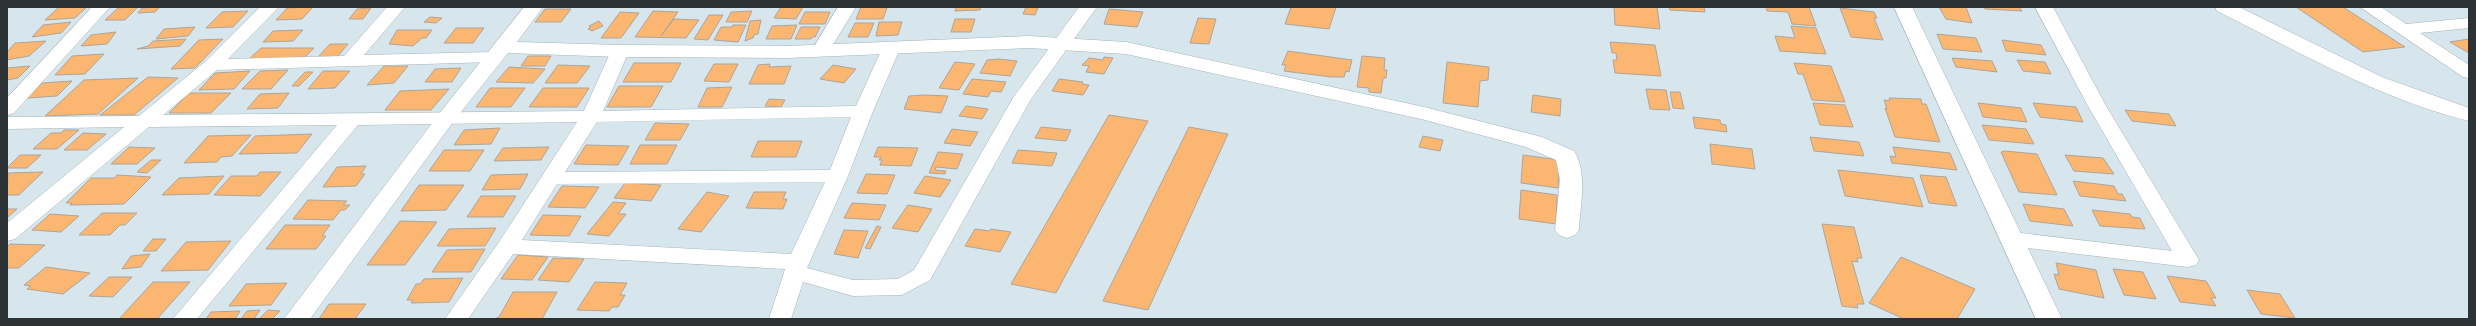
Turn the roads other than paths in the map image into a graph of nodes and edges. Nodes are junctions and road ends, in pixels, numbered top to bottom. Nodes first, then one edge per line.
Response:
1 (101, 7) edge
2 (270, 7) edge
3 (396, 7) edge
4 (534, 7) edge
5 (847, 7) edge
6 (1088, 7) edge
7 (1903, 7) edge
8 (2044, 7) edge
9 (2224, 7) edge
10 (2369, 7) edge
11 (2469, 23) edge
12 (2403, 29) junction
13 (1061, 44) junction
14 (891, 49) junction
15 (821, 50) junction
16 (620, 51) junction
17 (497, 52) junction
18 (349, 61) junction
19 (212, 65) junction
20 (2469, 74) edge
21 (7, 109) edge
22 (863, 111) junction
23 (2469, 115) edge
24 (591, 116) junction
25 (446, 118) junction
26 (352, 120) junction
27 (145, 121) junction
28 (7, 123) edge
29 (838, 176) junction
30 (551, 178) junction
31 (1567, 230) dead end
32 (7, 234) edge
33 (2012, 239) junction
34 (507, 247) junction
35 (796, 267) junction
36 (184, 319) edge
37 (297, 319) edge
38 (456, 319) edge
39 (780, 319) edge
40 (2049, 319) edge

1 - 21 street
2 - 19 street
3 - 18 street
4 - 17 street
5 - 15 street
6 - 13 street
7 - 33 street
8 - 33 street
9 - 23 street
10 - 12 street
11 - 12 street
12 - 20 street
13 - 14 street
13 - 31 street
13 - 35 street
14 - 15 street
14 - 22 street
15 - 16 street
16 - 17 street
16 - 24 street
17 - 18 street
17 - 25 street
18 - 19 street
19 - 27 street
22 - 24 street
22 - 29 street
24 - 25 street
24 - 30 street
25 - 26 street
25 - 37 street
26 - 27 street
26 - 36 street
27 - 28 street
27 - 32 street
29 - 30 street
29 - 35 street
30 - 34 street
33 - 40 street
34 - 35 street
34 - 38 street
35 - 39 street

